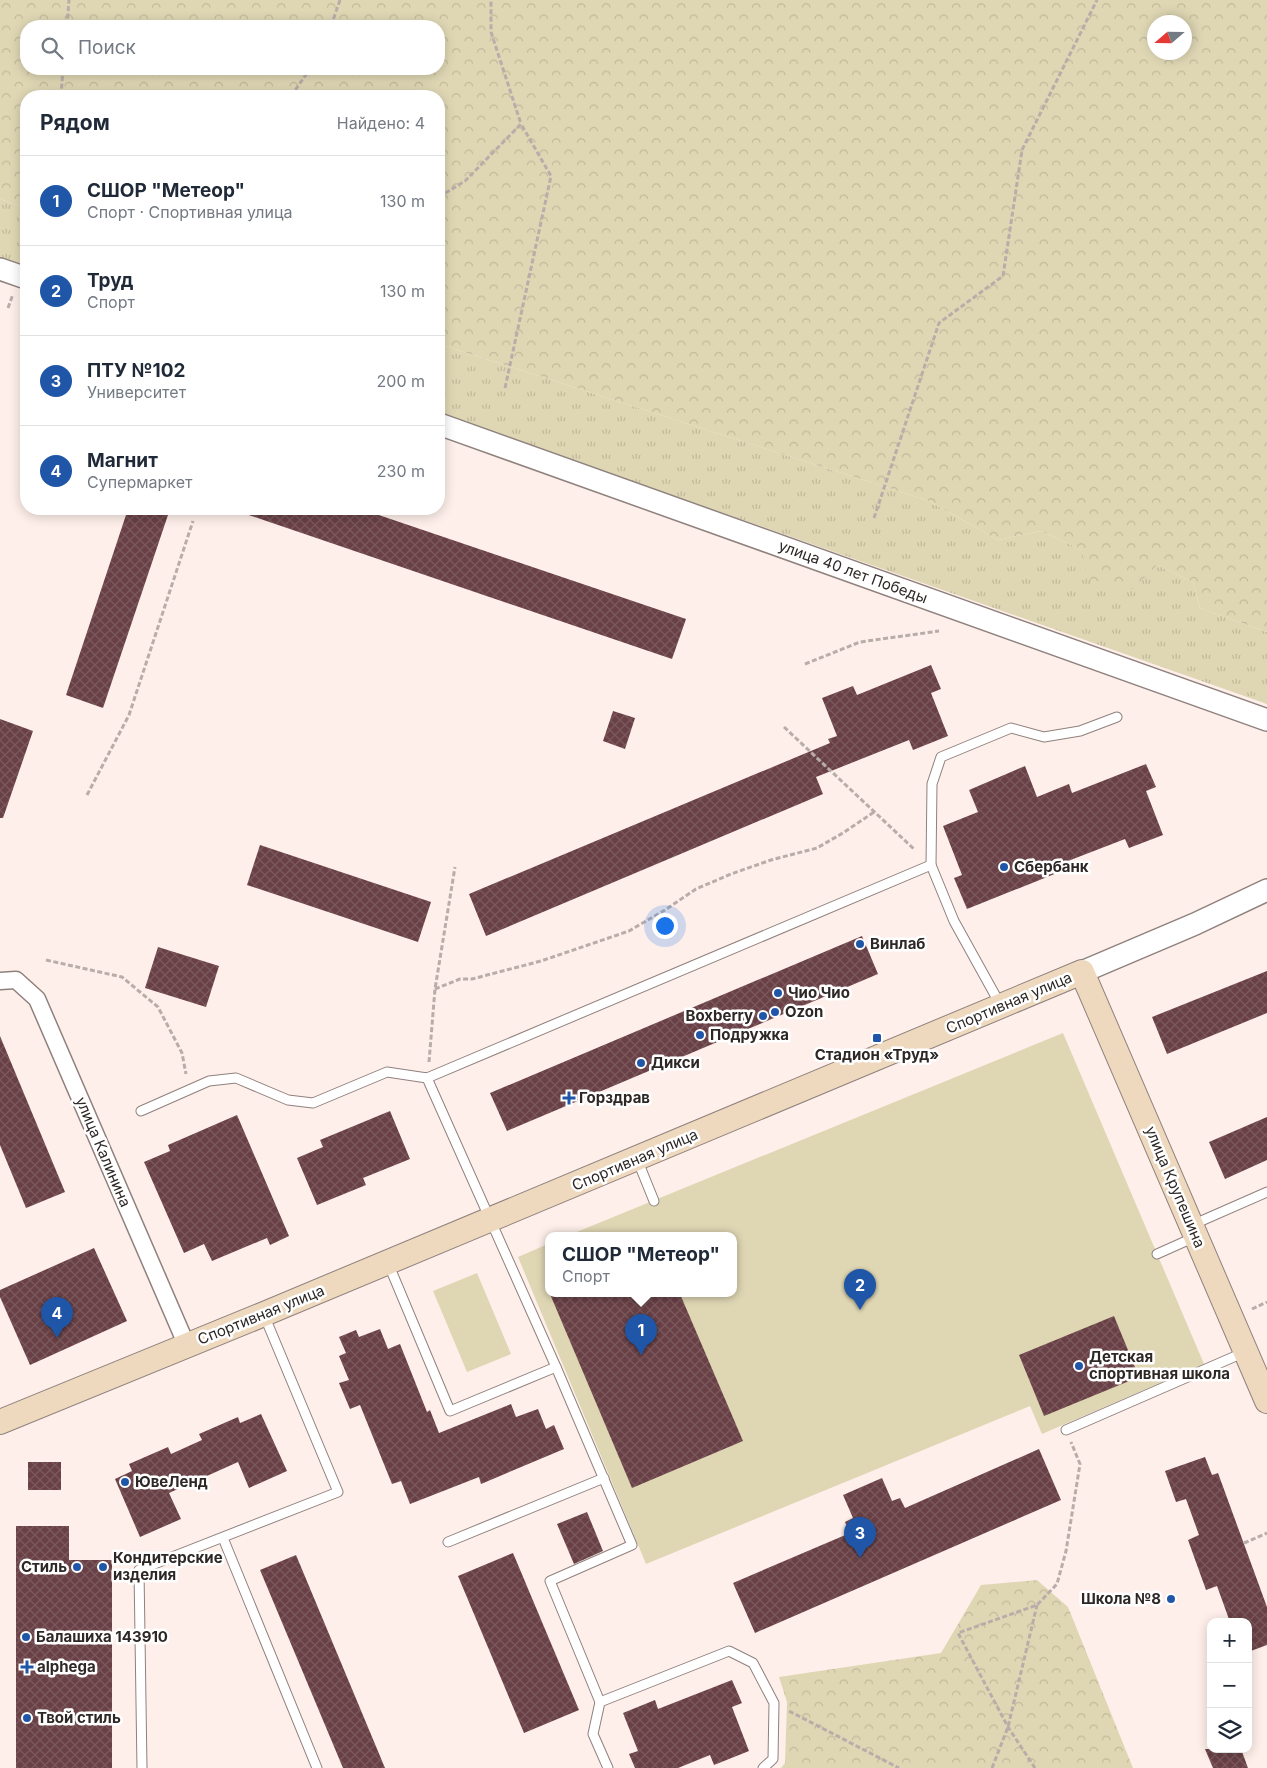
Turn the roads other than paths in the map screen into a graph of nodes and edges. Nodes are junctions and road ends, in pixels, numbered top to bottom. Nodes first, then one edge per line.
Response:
1 (0, 269) edge
2 (20, 276) edge
3 (445, 426) edge
4 (1117, 716) dead end
5 (1267, 720) edge
6 (931, 865) junction
7 (1266, 891) edge
8 (1082, 972) junction
9 (0, 981) edge
10 (1001, 1006) junction
11 (427, 1078) junction
12 (141, 1111) dead end
13 (637, 1159) junction
14 (1267, 1192) edge
15 (654, 1201) dead end
16 (490, 1220) junction
17 (1194, 1231) junction
18 (1157, 1254) dead end
19 (388, 1263) junction
20 (264, 1314) junction
21 (187, 1346) junction
22 (1246, 1352) junction
23 (556, 1368) junction
24 (1267, 1402) edge
25 (0, 1422) edge
26 (1066, 1430) road end
27 (604, 1478) junction
28 (223, 1538) junction
29 (448, 1542) dead end
30 (600, 1702) junction
31 (142, 1768) edge
32 (317, 1768) edge
33 (608, 1768) edge
34 (764, 1768) edge

1 - 2 street
3 - 5 street, улица 40 лет Победы
4 - 6 lane
6 - 10 lane
6 - 11 lane
7 - 8 street, Спортивная улица
8 - 10 main road, Спортивная улица
8 - 17 main road, улица Крупешина
9 - 21 street, улица Калинина
10 - 13 main road, Спортивная улица
11 - 12 lane
11 - 16 lane
13 - 15 lane
13 - 16 main road, Спортивная улица
14 - 17 lane
16 - 19 main road, Спортивная улица
16 - 23 lane
17 - 18 lane
17 - 22 main road, улица Крупешина
19 - 20 main road, Спортивная улица
19 - 23 lane
20 - 21 main road, Спортивная улица
20 - 28 lane
21 - 25 main road, Спортивная улица
22 - 24 main road, улица Крупешина
22 - 26 lane
23 - 27 lane
27 - 29 lane
27 - 30 lane
28 - 31 lane
28 - 32 lane
30 - 33 lane
30 - 34 lane

